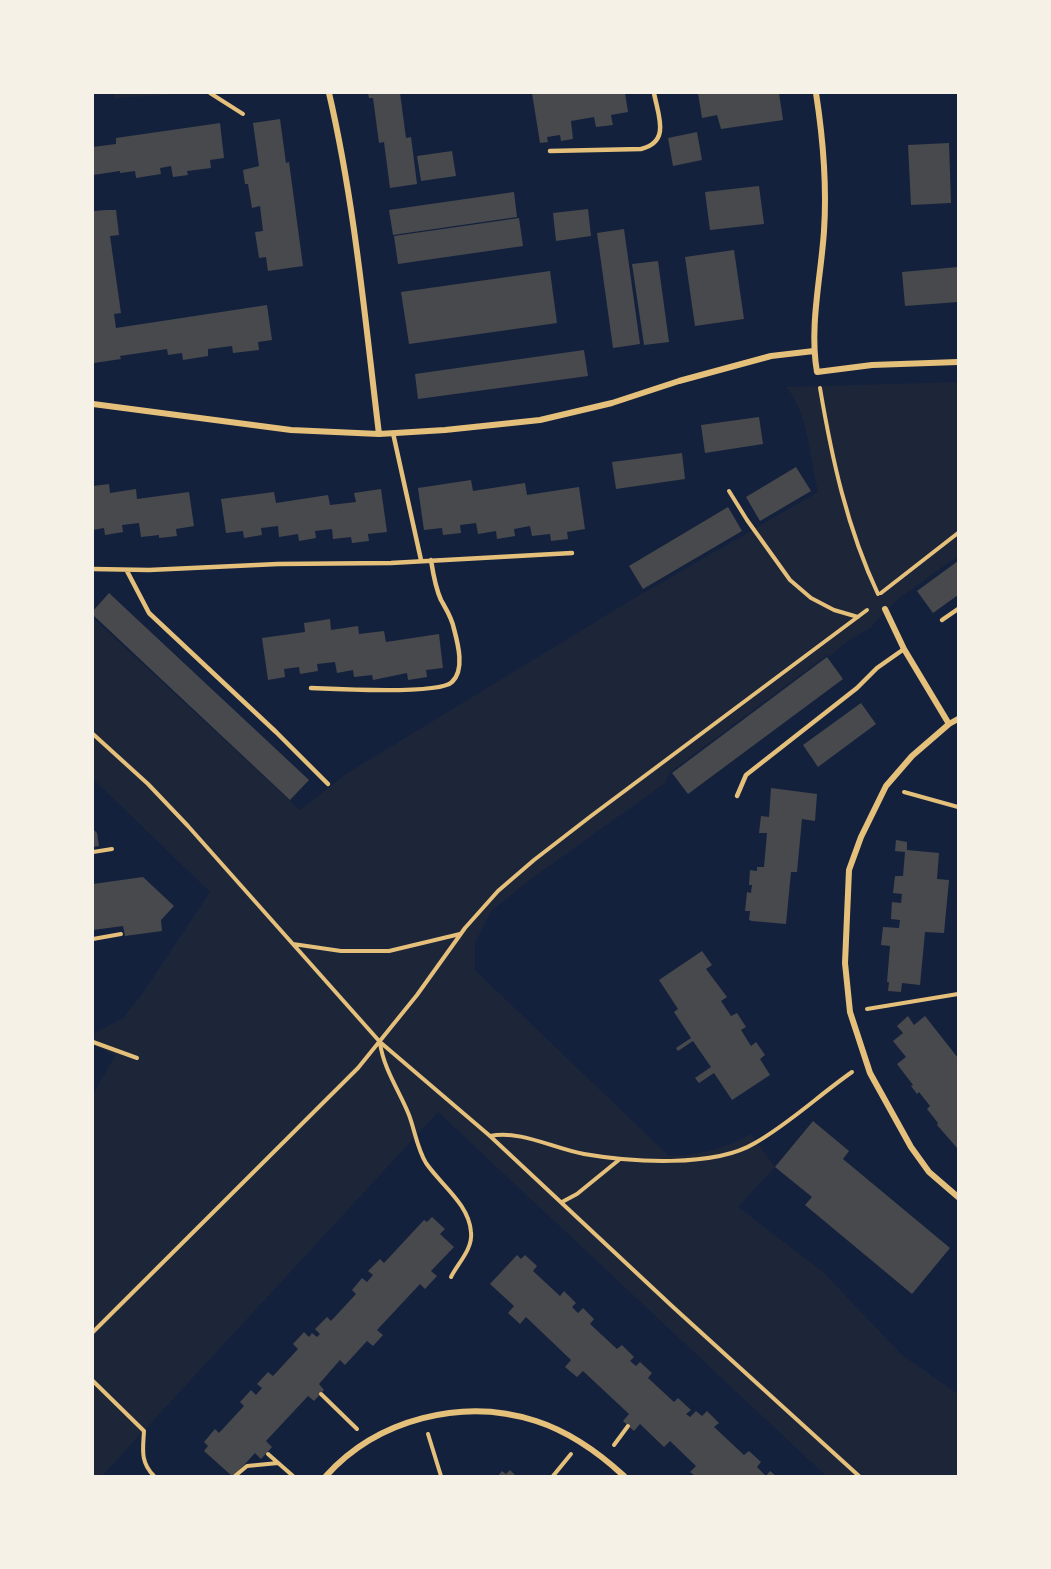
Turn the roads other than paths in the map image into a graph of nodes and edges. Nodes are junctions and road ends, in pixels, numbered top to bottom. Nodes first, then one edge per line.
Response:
1 (329, 93) edge
2 (654, 93) edge
3 (816, 93) edge
4 (550, 151) dead end
5 (814, 351) junction
6 (958, 362) edge
7 (93, 404) edge
8 (393, 433) junction
9 (379, 434) junction
10 (572, 552) dead end
11 (421, 560) junction
12 (431, 560) junction
13 (93, 569) edge
14 (127, 571) junction
15 (885, 609) road end
16 (958, 609) edge
17 (942, 620) dead end
18 (904, 649) junction
19 (311, 688) dead end
20 (958, 719) edge
21 (949, 724) junction
22 (328, 784) dead end
23 (737, 796) dead end
24 (958, 1197) edge
25 (326, 1476) edge
26 (624, 1476) edge

1 - 9 street
2 - 4 lane
3 - 5 street
5 - 6 street
5 - 8 street
7 - 9 street
8 - 9 street
8 - 11 lane
10 - 12 lane
11 - 12 lane
11 - 14 lane
12 - 19 lane
13 - 14 lane
14 - 22 lane
15 - 18 street
16 - 17 lane
18 - 21 street
18 - 23 lane
20 - 21 street
21 - 24 street
25 - 26 street

